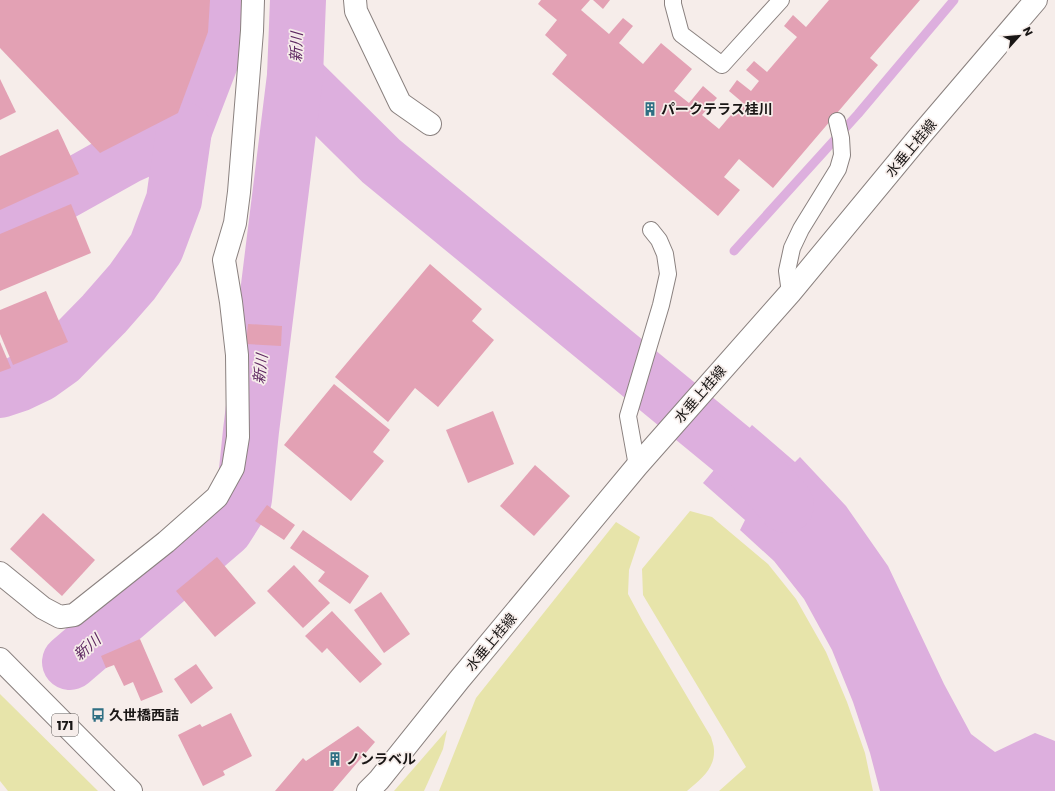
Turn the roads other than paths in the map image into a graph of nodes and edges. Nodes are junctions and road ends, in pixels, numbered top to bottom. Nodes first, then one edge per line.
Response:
1 (253, 0) edge
2 (355, 0) edge
3 (673, 0) edge
4 (781, 0) edge
5 (1036, 0) edge
6 (837, 122) dead end
7 (430, 124) dead end
8 (651, 230) dead end
9 (790, 293) junction
10 (638, 466) junction
11 (0, 573) edge
12 (0, 660) edge
13 (131, 791) edge
14 (368, 791) edge

1 - 11 main road
2 - 7 main road
3 - 4 lane
5 - 9 main road, 水垂上桂線
6 - 9 lane
8 - 10 lane
9 - 10 main road, 水垂上桂線
10 - 14 main road, 水垂上桂線
12 - 13 main road, 171

